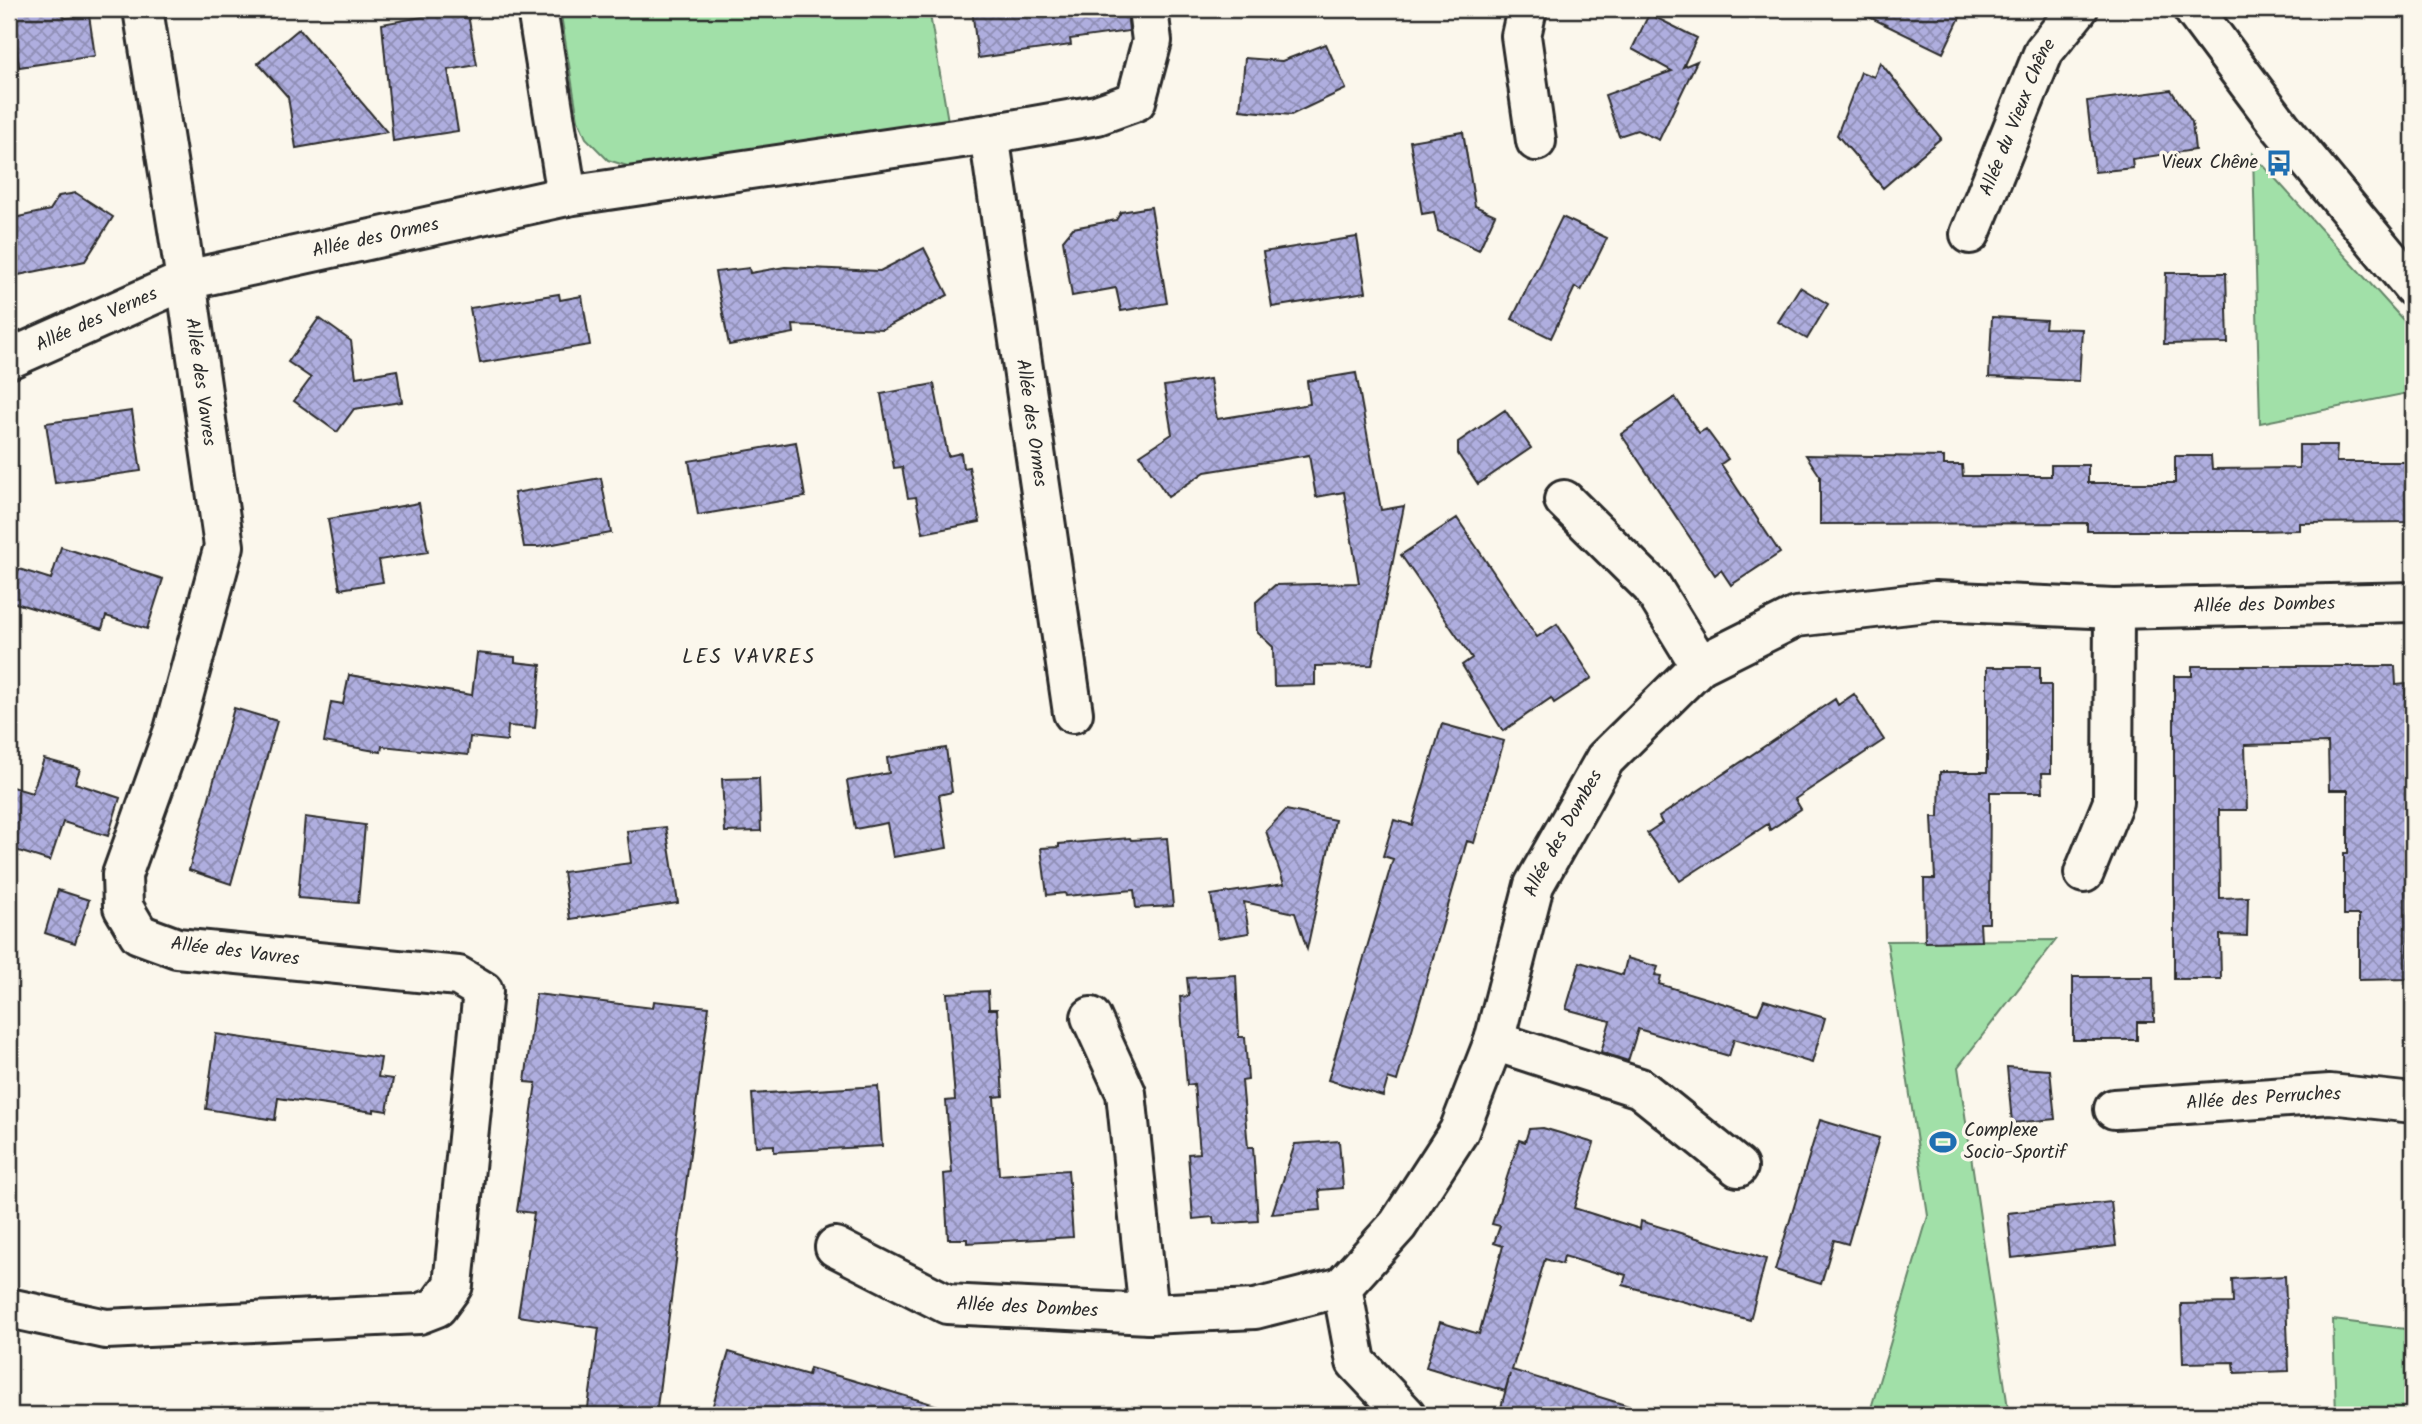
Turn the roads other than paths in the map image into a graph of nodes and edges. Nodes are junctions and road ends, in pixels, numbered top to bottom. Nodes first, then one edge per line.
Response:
1 (143, 9) edge
2 (537, 9) edge
3 (1148, 9) edge
4 (1527, 9) edge
5 (2078, 9) edge
6 (2193, 9) edge
7 (989, 134) junction
8 (1536, 141) dead end
9 (567, 196) junction
10 (1970, 234) dead end
11 (186, 280) junction
12 (2413, 287) edge
13 (9, 359) edge
14 (1564, 500) dead end
15 (2413, 603) edge
16 (2114, 609) junction
17 (1700, 664) junction
18 (1073, 713) dead end
19 (2084, 873) dead end
20 (1091, 1017) dead end
21 (1494, 1041) junction
22 (2413, 1103) edge
23 (2114, 1109) dead end
24 (1738, 1167) dead end
25 (835, 1247) dead end
26 (1342, 1287) junction
27 (9, 1308) edge
28 (1149, 1314) junction
29 (1406, 1415) edge

1 - 11 street, Allée des Vavres
2 - 9 street
3 - 7 street, Allée des Ormes
4 - 8 street
5 - 10 street, Allée du Vieux Chêne
6 - 12 street
7 - 9 street, Allée des Ormes
7 - 18 street, Allée des Ormes
9 - 11 street, Allée des Ormes
11 - 13 street, Allée des Vernes
11 - 27 street, Allée des Vavres
14 - 17 street
15 - 16 street, Allée des Dombes
16 - 17 street, Allée des Dombes
16 - 19 street
17 - 21 street, Allée des Dombes
20 - 28 street
21 - 24 street
21 - 26 street, Allée des Dombes
22 - 23 street, Allée des Perruches
25 - 28 street, Allée des Dombes
26 - 28 street, Allée des Dombes
26 - 29 street

